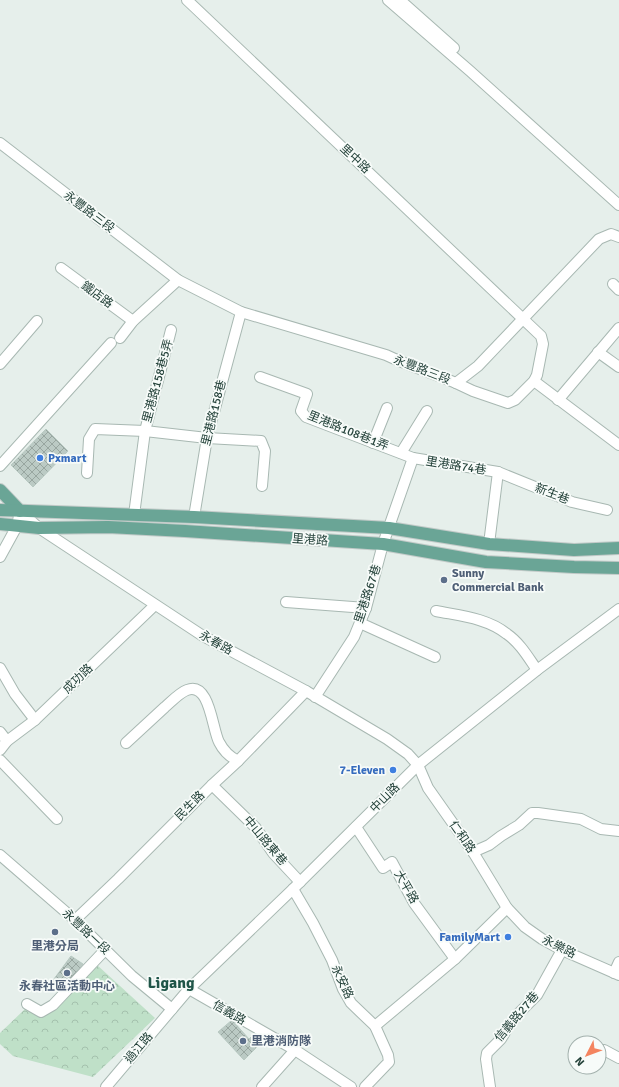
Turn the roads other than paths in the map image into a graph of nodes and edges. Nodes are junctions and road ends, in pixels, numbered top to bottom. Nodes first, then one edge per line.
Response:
1 (187, 0) edge
2 (388, 0) edge
3 (400, 0) edge
4 (0, 143) edge
5 (619, 197) edge
6 (619, 205) edge
7 (619, 237) edge
8 (61, 268) dead end
9 (178, 280) junction
10 (241, 312) junction
11 (523, 318) junction
12 (36, 321) dead end
13 (133, 321) junction
14 (619, 328) edge
15 (171, 330) dead end
16 (120, 338) dead end
17 (111, 343) dead end
18 (598, 352) junction
19 (0, 364) edge
20 (619, 367) edge
21 (260, 377) dead end
22 (534, 382) junction
23 (456, 383) junction
24 (558, 400) junction
25 (387, 408) dead end
26 (427, 411) dead end
27 (145, 431) junction
28 (207, 438) junction
29 (373, 442) junction
30 (619, 445) edge
31 (401, 453) junction
32 (413, 458) junction
33 (0, 466) edge
34 (498, 472) junction
35 (87, 474) dead end
36 (262, 486) dead end
37 (0, 490) edge
38 (0, 510) edge
39 (607, 510) dead end
40 (20, 512) junction
41 (134, 515) junction
42 (194, 517) junction
43 (0, 524) edge
44 (17, 526) junction
45 (39, 528) junction
46 (389, 528) junction
47 (383, 544) junction
48 (488, 544) junction
49 (619, 548) edge
50 (0, 557) edge
51 (619, 568) edge
52 (286, 602) dead end
53 (155, 605) junction
54 (366, 608) junction
55 (619, 609) edge
56 (436, 611) dead end
57 (360, 623) junction
58 (434, 657) dead end
59 (0, 668) edge
60 (537, 670) junction
61 (306, 691) junction
62 (315, 697) junction
63 (35, 720) junction
64 (0, 732) edge
65 (7, 741) junction
66 (126, 743) dead end
67 (0, 750) edge
68 (0, 760) edge
69 (238, 761) junction
70 (418, 765) junction
71 (212, 785) junction
72 (57, 819) dead end
73 (356, 827) junction
74 (619, 831) edge
75 (472, 852) junction
76 (0, 855) edge
77 (300, 882) junction
78 (293, 889) junction
79 (507, 908) junction
80 (75, 920) junction
81 (105, 950) junction
82 (562, 950) junction
83 (455, 959) junction
84 (619, 962) edge
85 (617, 974) edge
86 (189, 989) junction
87 (27, 1004) dead end
88 (172, 1009) junction
89 (375, 1026) junction
90 (295, 1050) junction
91 (607, 1052) edge
92 (619, 1058) edge
93 (106, 1087) edge
94 (262, 1087) edge
95 (351, 1087) edge
96 (365, 1087) edge
97 (490, 1087) edge

1 - 11 street, 里中路
2 - 6 street
3 - 5 street
4 - 9 street, 永豐路三段
7 - 11 street, 永豐路三段
8 - 13 street, 鐵店路
9 - 10 street, 永豐路三段
9 - 13 street
10 - 23 street, 永豐路三段
10 - 28 street, 里港路158巷
11 - 22 street, 里中路
11 - 23 street, 永豐路三段
12 - 19 street
13 - 16 street
14 - 18 street
15 - 27 street, 里港路158巷5弄
17 - 33 street
18 - 20 street
18 - 24 street
21 - 29 street, 里港路108巷1弄
22 - 23 street
22 - 24 street
24 - 30 street
25 - 29 street
26 - 31 street
27 - 28 street, 里港路158巷5弄
27 - 35 street, 里港路158巷5弄
27 - 41 street, 里港路158巷5弄
28 - 36 street, 里港路158巷5弄
28 - 42 street, 里港路158巷
29 - 31 street, 里港路108巷1弄
31 - 32 street, 里港路108巷1弄
32 - 34 street, 里港路74巷
32 - 46 street, 里港路67巷
34 - 39 street, 新生巷
34 - 48 street, 里港路74巷
37 - 40 main road
38 - 40 main road, 里港路
40 - 41 main road, 里港路
40 - 44 street
40 - 45 street, 永春路
41 - 42 main road, 里港路
42 - 46 main road, 里港路
43 - 44 main road, 里港路
44 - 45 main road, 里港路
44 - 50 street
45 - 47 main road, 里港路
45 - 53 street, 永春路
46 - 47 street, 里港路67巷
46 - 48 main road, 里港路
47 - 51 main road, 里港路
47 - 54 street, 里港路67巷
48 - 49 main road, 里港路
52 - 54 street
53 - 61 street, 永春路
53 - 63 street, 成功路
54 - 57 street, 里港路67巷
55 - 60 street, 中山路
56 - 60 street
57 - 58 street
57 - 62 street, 里港路67巷
59 - 63 street
60 - 70 street, 中山路
61 - 62 street, 永春路
61 - 69 street, 民生路
62 - 70 street, 永春路
63 - 65 street, 成功路
64 - 65 street
65 - 67 street, 成功路
66 - 69 street
68 - 72 street
69 - 71 street, 民生路
70 - 73 street, 中山路
70 - 75 street, 仁和路
71 - 77 street, 中山路東巷
71 - 80 street, 民生路
73 - 77 street, 中山路
73 - 83 street, 大平路
74 - 75 street
75 - 79 street, 仁和路
76 - 80 street, 永豐路一段
77 - 78 street, 中山路
78 - 86 street, 中山路
78 - 89 street, 永安路
79 - 82 street, 永樂路
79 - 83 street
80 - 81 street, 永豐路一段
81 - 87 street
81 - 88 street, 永豐路一段
82 - 85 street, 永樂路
82 - 97 street, 信義路27巷
83 - 89 street
84 - 85 street
86 - 88 street, 中山路
86 - 90 street, 信義路
88 - 93 street, 過江路
89 - 96 street, 永安路
90 - 94 street
90 - 95 street, 信義路
91 - 92 street

